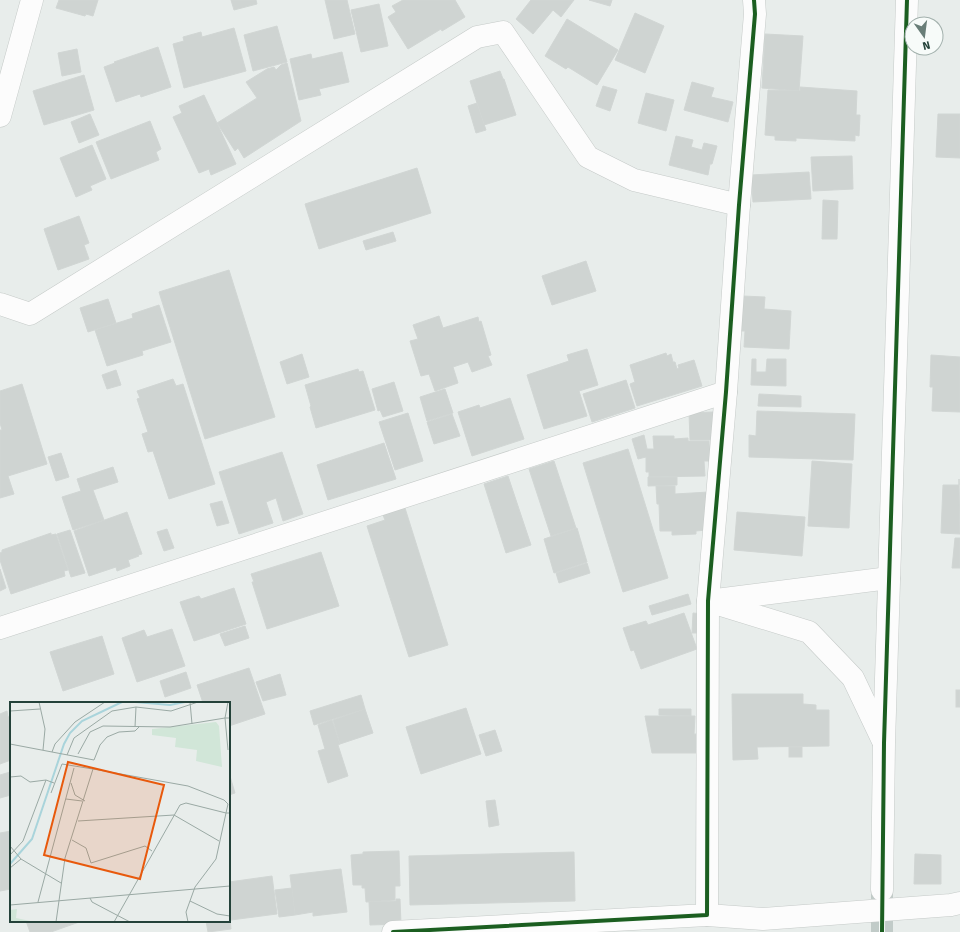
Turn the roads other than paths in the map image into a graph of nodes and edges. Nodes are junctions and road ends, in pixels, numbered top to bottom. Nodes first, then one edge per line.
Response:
1 (32, 0) edge
2 (754, 0) edge
3 (907, 0) edge
4 (0, 116) edge
5 (739, 205) junction
6 (0, 304) edge
7 (726, 392) junction
8 (890, 578) junction
9 (708, 601) junction
10 (0, 628) edge
11 (884, 743) junction
12 (882, 890) tunnel mouth
13 (960, 903) edge
14 (707, 915) junction
15 (393, 932) edge

1 - 4 street
2 - 5 street
3 - 8 street
5 - 6 street
5 - 7 street
7 - 9 street
7 - 10 street
8 - 9 street
8 - 11 street
9 - 11 street
9 - 14 street
11 - 12 street
13 - 14 street
14 - 15 street

